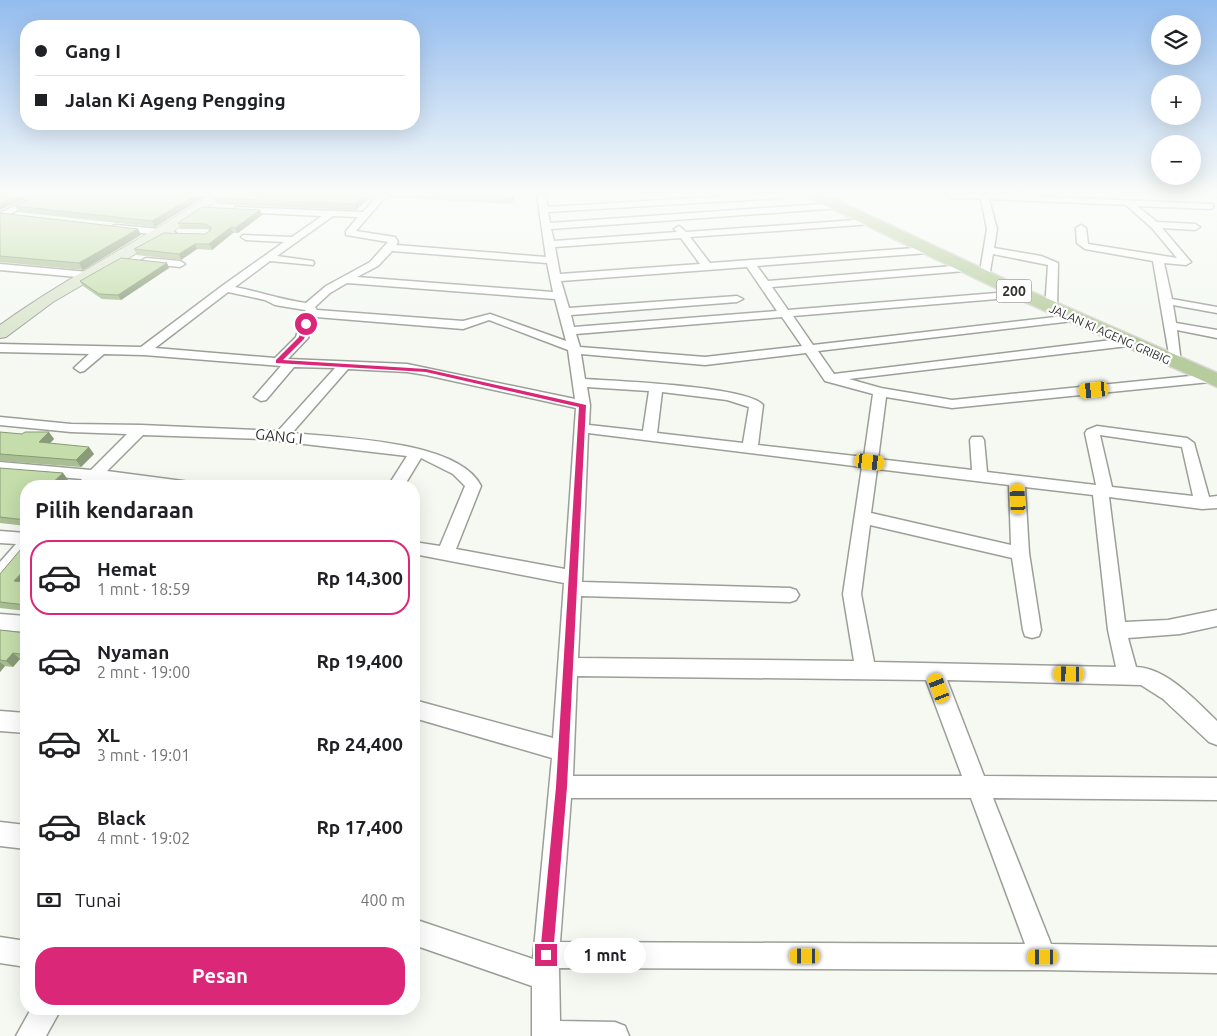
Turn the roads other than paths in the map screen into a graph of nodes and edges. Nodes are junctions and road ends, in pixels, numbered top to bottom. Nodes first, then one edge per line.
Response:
1 (144, 243) edge
2 (290, 243) edge
3 (393, 243) edge
4 (550, 243) edge
5 (641, 243) edge
6 (689, 243) edge
7 (914, 243) edge
8 (990, 243) edge
9 (1082, 243) edge
10 (1170, 243) edge
11 (390, 248) junction
12 (928, 250) junction
13 (989, 250) junction
14 (119, 258) junction
15 (269, 258) junction
16 (1158, 260) junction
17 (553, 261) junction
18 (309, 263) dead end
19 (750, 263) junction
20 (180, 264) dead end
21 (707, 266) junction
22 (0, 267) edge
23 (965, 268) junction
24 (88, 275) junction
25 (984, 277) junction
26 (346, 280) junction
27 (765, 284) junction
28 (226, 288) junction
29 (1022, 294) junction
30 (737, 298) dead end
31 (1167, 301) junction
32 (562, 304) junction
33 (1051, 308) junction
34 (311, 310) junction
35 (1217, 310) edge
36 (785, 314) junction
37 (1073, 318) junction
38 (1170, 325) junction
39 (0, 333) edge
40 (1217, 334) edge
41 (1128, 342) junction
42 (573, 343) junction
43 (0, 348) edge
44 (810, 348) junction
45 (100, 351) junction
46 (144, 351) junction
47 (284, 362) junction
48 (1175, 363) junction
49 (346, 364) junction
50 (80, 368) dead end
51 (830, 378) junction
52 (1214, 380) edge
53 (581, 382) junction
54 (656, 388) junction
55 (880, 392) junction
56 (261, 398) dead end
57 (583, 405) junction
58 (0, 420) edge
59 (581, 428) junction
60 (141, 429) junction
61 (282, 436) junction
62 (649, 436) junction
63 (978, 440) dead end
64 (750, 447) junction
65 (417, 452) junction
66 (870, 462) junction
67 (0, 467) edge
68 (980, 476) junction
69 (83, 480) edge
70 (90, 480) edge
71 (400, 480) edge
72 (1017, 481) junction
73 (1103, 492) junction
74 (1210, 503) edge
75 (862, 517) junction
76 (0, 537) edge
77 (20, 539) edge
78 (420, 549) edge
79 (20, 551) edge
80 (446, 553) junction
81 (1020, 553) junction
82 (0, 574) edge
83 (573, 583) junction
84 (790, 595) dead end
85 (1217, 618) edge
86 (0, 622) edge
87 (20, 624) edge
88 (1032, 630) dead end
89 (1117, 630) junction
90 (567, 667) junction
91 (866, 671) junction
92 (933, 671) junction
93 (1128, 676) junction
94 (420, 711) edge
95 (0, 721) edge
96 (20, 723) edge
97 (1217, 736) edge
98 (563, 751) junction
99 (561, 787) junction
100 (978, 787) junction
101 (1217, 789) edge
102 (0, 834) edge
103 (20, 837) edge
104 (420, 934) edge
105 (0, 950) edge
106 (20, 953) edge
107 (1043, 957) junction
108 (1217, 960) edge
109 (546, 966) junction
110 (43, 1015) edge
111 (546, 1035) edge
112 (30, 1036) edge
113 (614, 1036) edge

1 - 14 main road
2 - 15 street
3 - 11 street
4 - 17 street
5 - 17 street
6 - 21 street
7 - 12 main road, JALAN KI AGENG GRIBIG / 200
8 - 13 street
9 - 16 street
10 - 16 street
11 - 17 street
11 - 26 street
12 - 19 street
12 - 23 main road, JALAN KI AGENG GRIBIG / 200
13 - 25 street
13 - 33 street
14 - 20 street
14 - 24 main road
15 - 18 street
15 - 28 street
16 - 31 street
17 - 21 street
17 - 32 street
19 - 21 street
19 - 27 street
22 - 24 street
23 - 25 main road, JALAN KI AGENG GRIBIG / 200
23 - 27 street
24 - 39 main road
25 - 29 main road, JALAN KI AGENG GRIBIG / 200
26 - 32 street
26 - 34 street
27 - 36 street
28 - 34 street
28 - 46 street
29 - 33 main road, JALAN KI AGENG GRIBIG / 200
29 - 36 street
30 - 32 street
31 - 35 street
31 - 38 street
32 - 42 street
33 - 37 main road, JALAN KI AGENG GRIBIG / 200
34 - 42 street
34 - 47 street
36 - 42 street
36 - 44 street
37 - 41 main road, JALAN KI AGENG GRIBIG / 200
37 - 44 street
38 - 40 street
38 - 48 street
41 - 48 main road, JALAN KI AGENG GRIBIG / 200
41 - 51 street
42 - 44 street
42 - 53 street
43 - 45 street
44 - 51 street
45 - 46 street
45 - 50 street
46 - 47 street
47 - 49 street
47 - 56 street
48 - 52 main road, JALAN KI AGENG GRIBIG / 200
49 - 57 street
49 - 61 street
51 - 55 street
52 - 55 street
53 - 54 street
53 - 57 street
54 - 62 street
54 - 64 street
55 - 66 street
57 - 59 street
58 - 60 street, GANG I
59 - 62 street
59 - 83 street
60 - 61 street, GANG I
60 - 70 street
61 - 65 street, GANG I
62 - 64 street
63 - 68 street
64 - 66 street
65 - 71 street
65 - 80 street, GANG I
66 - 68 street
66 - 75 street
67 - 69 street
68 - 72 street
72 - 73 street
72 - 81 street
73 - 74 street
73 - 74 street
73 - 89 street
75 - 81 street
75 - 91 street
76 - 77 street
78 - 80 street
79 - 82 street
80 - 83 street
81 - 88 street
83 - 84 street
83 - 90 street
85 - 89 street
86 - 87 street
89 - 93 street
90 - 91 street
90 - 98 street
91 - 92 street
92 - 93 street
92 - 100 street
93 - 97 street
94 - 98 street
95 - 96 street
98 - 99 street
99 - 100 street
99 - 109 street
100 - 101 street
100 - 107 street
102 - 103 street
104 - 109 street
105 - 106 street
107 - 108 street
107 - 109 street
109 - 111 street
110 - 112 street
111 - 113 street

